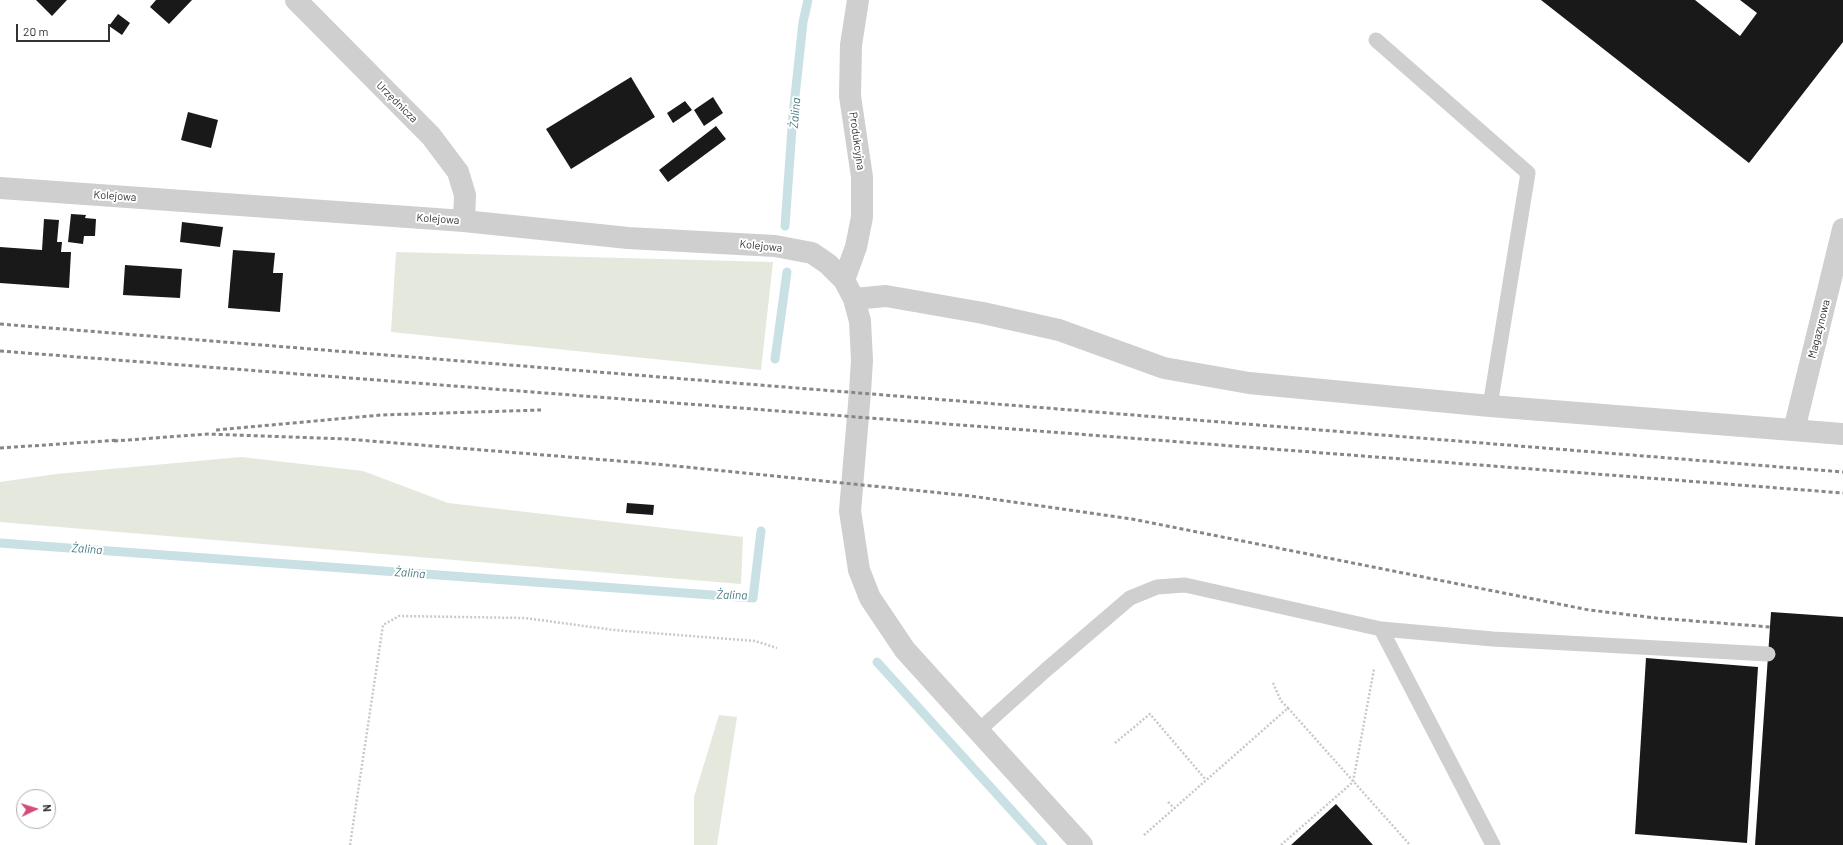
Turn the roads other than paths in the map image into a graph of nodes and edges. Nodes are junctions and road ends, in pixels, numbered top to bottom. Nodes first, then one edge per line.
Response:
1 (858, 0) edge
2 (306, 3) edge
3 (1376, 40) dead end
4 (0, 188) edge
5 (464, 220) junction
6 (1843, 229) edge
7 (849, 290) junction
8 (1490, 406) junction
9 (1794, 430) junction
10 (1843, 434) edge
11 (1381, 629) junction
12 (1768, 654) dead end
13 (978, 731) junction
14 (1082, 845) edge
15 (1493, 845) edge

1 - 7 street, Produkcyjna
2 - 5 street, Urzędnicza
3 - 8 lane
4 - 5 street, Kolejowa
5 - 7 street, Kolejowa
6 - 9 street, Magazynowa
7 - 8 street
7 - 13 street
8 - 9 street
9 - 10 street
11 - 12 lane
11 - 13 lane
11 - 15 lane
13 - 14 street

